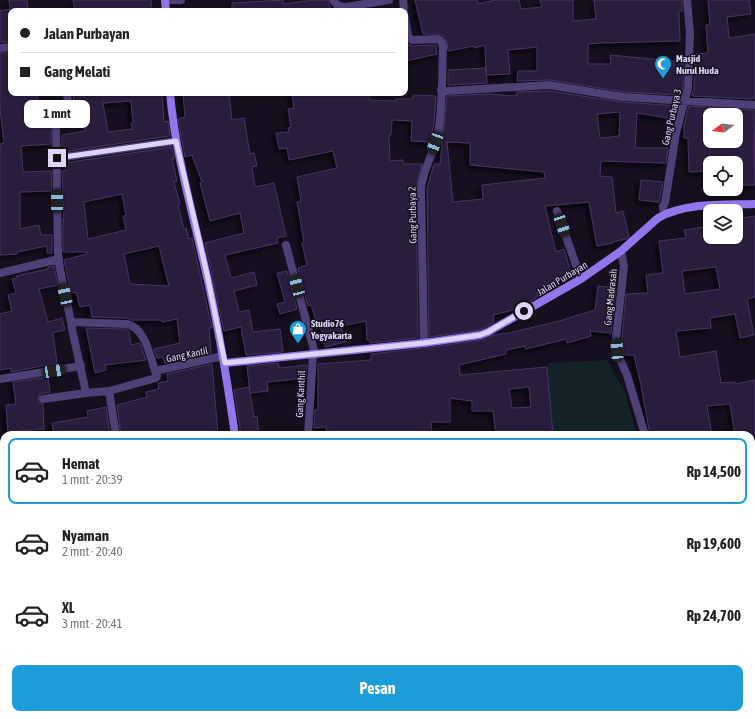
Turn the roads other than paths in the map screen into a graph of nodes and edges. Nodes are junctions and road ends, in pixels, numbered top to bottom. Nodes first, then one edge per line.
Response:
1 (165, 0) edge
2 (181, 0) edge
3 (390, 0) edge
4 (687, 0) edge
5 (339, 3) edge
6 (408, 36) edge
7 (441, 90) junction
8 (67, 96) edge
9 (170, 96) edge
10 (685, 101) junction
11 (755, 105) edge
12 (176, 141) junction
13 (57, 158) junction
14 (755, 204) edge
15 (557, 211) dead end
16 (664, 214) junction
17 (286, 245) dead end
18 (621, 252) junction
19 (59, 259) junction
20 (0, 272) edge
21 (581, 279) junction
22 (71, 322) junction
23 (424, 343) junction
24 (314, 354) junction
25 (224, 360) junction
26 (81, 366) junction
27 (155, 371) junction
28 (0, 379) edge
29 (109, 391) junction
30 (86, 393) junction
31 (43, 399) dead end
32 (115, 431) edge
33 (234, 431) edge
34 (308, 431) edge
35 (644, 431) edge

1 - 2 street
3 - 5 street
4 - 10 street, Gang Purbaya 3
6 - 7 street, Gang Purbaya 2
7 - 10 street
7 - 23 street, Gang Purbaya 2
8 - 13 street
9 - 12 street
10 - 11 street
10 - 16 street, Gang Purbaya 3
12 - 13 street
12 - 25 street
13 - 19 street
14 - 16 street, Jalan Purbayan
15 - 21 street
16 - 18 street, Jalan Purbayan
17 - 24 street, Gang Kanthil
18 - 21 street, Jalan Purbayan
18 - 35 street, Gang Madrasah
19 - 20 street
19 - 22 street
21 - 23 street, Jalan Purbayan
22 - 26 street
22 - 27 street
23 - 24 street, Jalan Purbayan
24 - 25 street, Jalan Purbayan
24 - 34 street, Gang Kanthil
25 - 27 street, Gang Kantil
25 - 33 street
26 - 28 street
26 - 30 street
27 - 29 street
29 - 30 street
29 - 32 street
30 - 31 street

